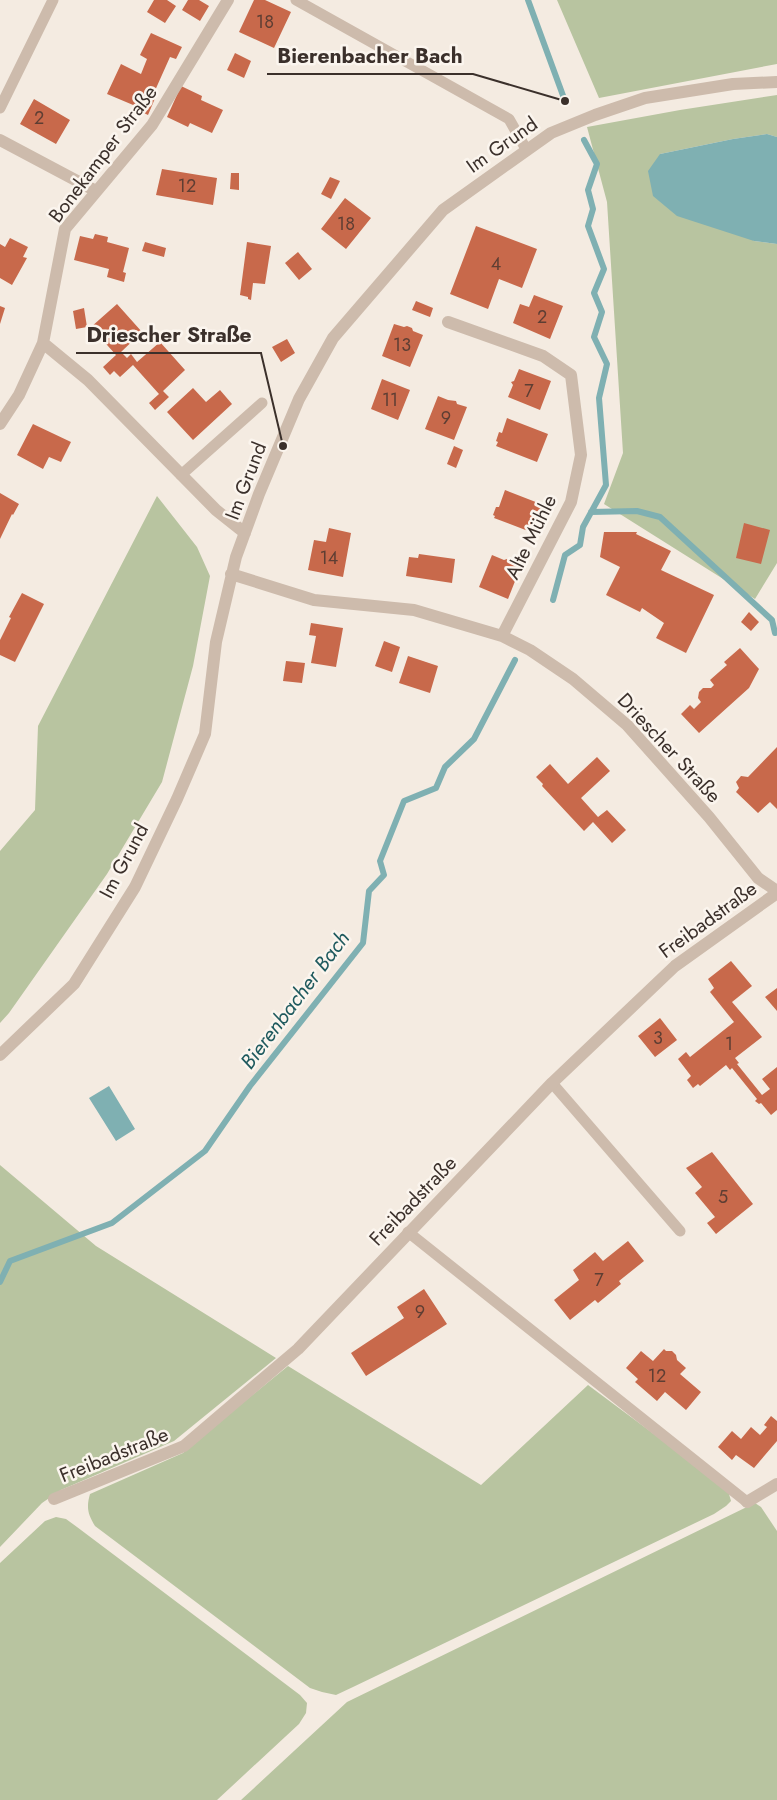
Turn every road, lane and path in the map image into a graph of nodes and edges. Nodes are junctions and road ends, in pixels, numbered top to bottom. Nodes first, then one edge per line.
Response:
1 (53, 0) edge
2 (228, 0) edge
3 (296, 0) edge
4 (777, 82) edge
5 (0, 108) edge
6 (0, 140) edge
7 (526, 149) junction
8 (96, 191) junction
9 (448, 322) dead end
10 (42, 343) junction
11 (262, 403) dead end
12 (0, 424) edge
13 (181, 475) junction
14 (246, 533) junction
15 (231, 574) junction
16 (502, 636) junction
17 (777, 892) edge
18 (0, 1055) edge
19 (552, 1083) junction
20 (680, 1231) dead end
21 (408, 1232) junction
22 (777, 1484) edge
23 (54, 1499) dead end
24 (747, 1502) joint

1 - 5 lane
2 - 8 street, Bonekamper Straße
3 - 7 lane
4 - 7 street, Im Grund
6 - 8 street
7 - 14 street, Im Grund
8 - 10 street, Bonekamper Straße
9 - 16 street, Alte Mühle
10 - 12 street
10 - 13 street
11 - 13 lane
13 - 14 street
14 - 15 street, Im Grund
15 - 16 street, Driescher Straße
15 - 18 street, Im Grund
16 - 17 street, Driescher Straße
17 - 19 street, Freibadstraße
19 - 20 lane
19 - 21 street, Freibadstraße
21 - 23 street, Freibadstraße
21 - 24 lane
22 - 24 street

